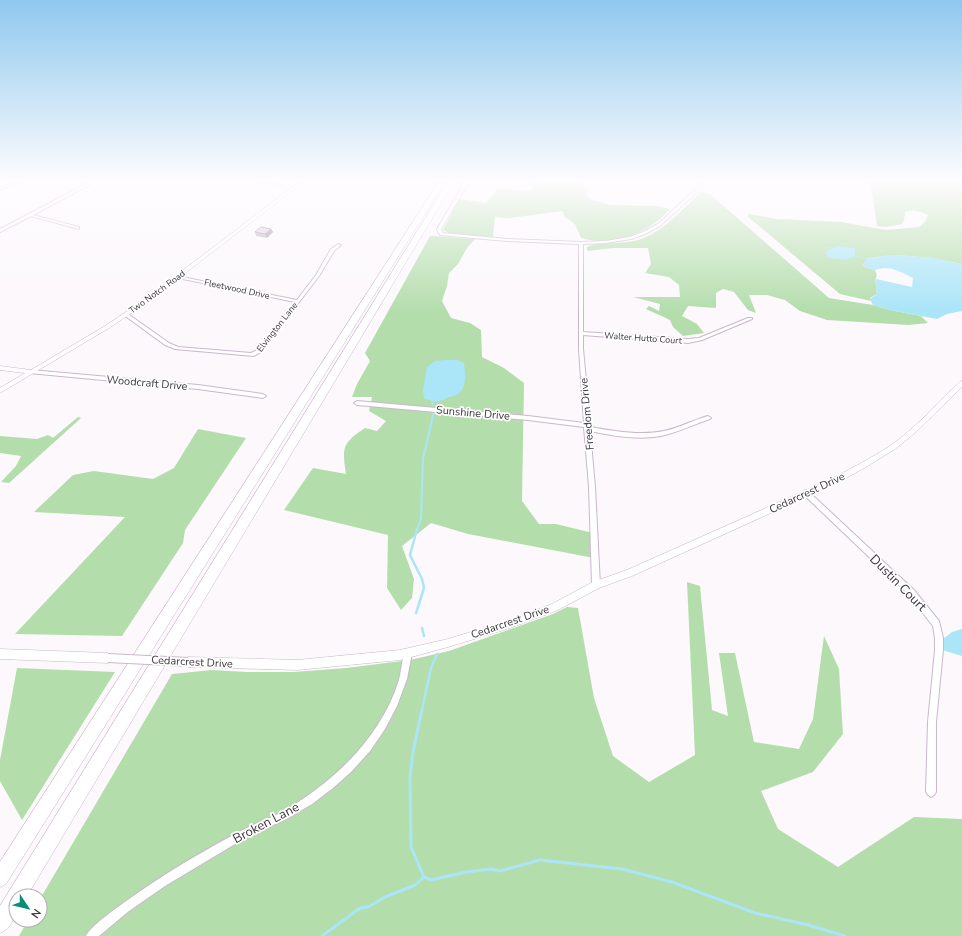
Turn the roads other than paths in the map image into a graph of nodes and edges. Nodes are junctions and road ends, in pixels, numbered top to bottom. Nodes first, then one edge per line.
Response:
1 (14, 224) edge
2 (62, 224) edge
3 (247, 224) edge
4 (415, 224) edge
5 (425, 224) edge
6 (443, 224) edge
7 (660, 224) edge
8 (78, 228) dead end
9 (0, 231) edge
10 (581, 243) junction
11 (339, 245) dead end
12 (178, 277) junction
13 (297, 301) junction
14 (126, 315) junction
15 (750, 319) dead end
16 (581, 333) junction
17 (0, 368) edge
18 (31, 372) junction
19 (962, 383) edge
20 (0, 391) edge
21 (263, 396) dead end
22 (357, 403) dead end
23 (708, 418) dead end
24 (588, 427) junction
25 (806, 493) junction
26 (596, 585) junction
27 (408, 653) junction
28 (0, 654) edge
29 (931, 792) dead end
30 (0, 878) edge
31 (21, 888) edge
32 (8, 910) edge
33 (0, 924) edge
34 (91, 936) edge

1 - 9 street
2 - 8 street
3 - 12 street, Two Notch Road
4 - 30 highway
5 - 31 highway
6 - 10 street
7 - 10 street
10 - 16 street, Freedom Drive
11 - 13 street, Elvington Lane
12 - 13 street, Fleetwood Drive
12 - 14 street, Two Notch Road
13 - 14 street, Elvington Lane
14 - 18 street, Two Notch Road
15 - 16 street, Walter Hutto Court
16 - 24 street, Freedom Drive
17 - 18 street
18 - 20 street, Two Notch Road
18 - 21 street, Woodcraft Drive
19 - 25 street, Cedarcrest Drive
22 - 24 street, Sunshine Drive
23 - 24 street, Sunshine Drive
24 - 26 street, Freedom Drive
25 - 26 street, Cedarcrest Drive
25 - 29 street, Dustin Court
26 - 27 street, Cedarcrest Drive
27 - 28 street, Cedarcrest Drive, bridge
27 - 34 street, Broken Lane
32 - 33 highway

